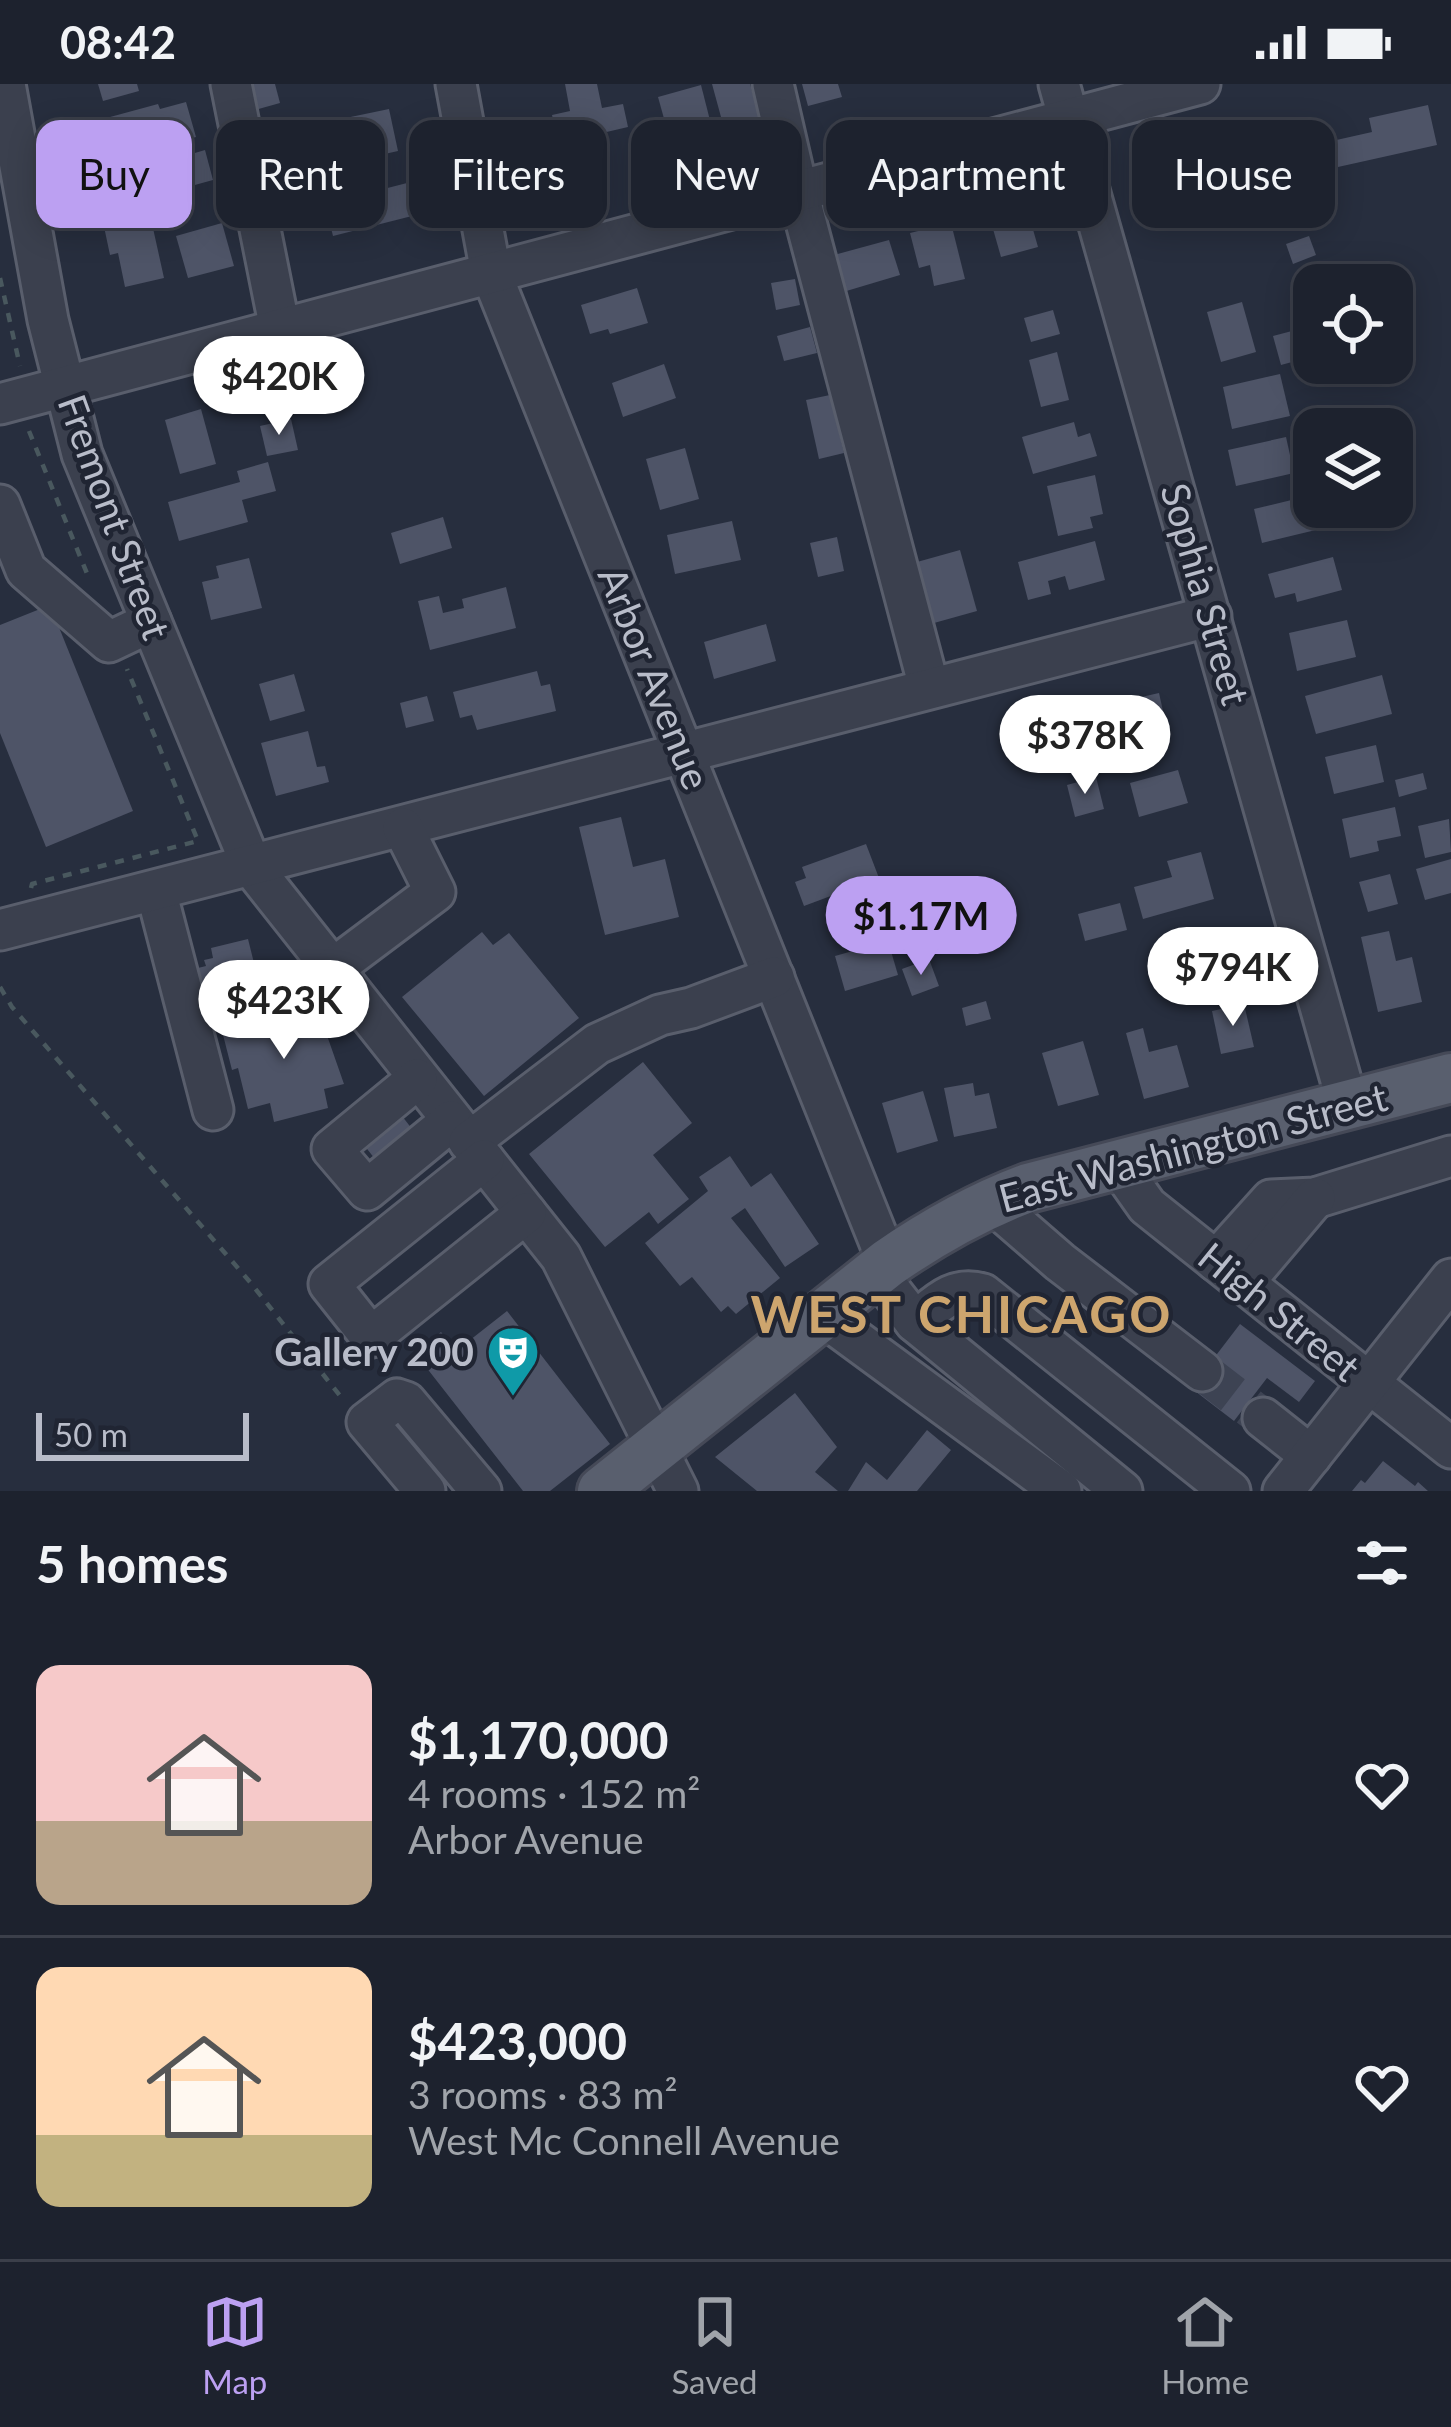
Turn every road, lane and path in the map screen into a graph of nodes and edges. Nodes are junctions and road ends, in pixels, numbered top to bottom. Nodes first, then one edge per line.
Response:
1 (5, 84) edge
2 (231, 84) edge
3 (457, 84) edge
4 (773, 84) edge
5 (1200, 84) edge
6 (1063, 102) edge
7 (781, 120) edge
8 (802, 190) edge
9 (802, 211) edge
10 (661, 228) edge
11 (491, 273) junction
12 (280, 329) junction
13 (65, 386) junction
14 (0, 404) edge
15 (0, 505) edge
16 (13, 575) edge
17 (1211, 616) junction
18 (151, 622) junction
19 (929, 687) junction
20 (685, 752) junction
21 (403, 828) junction
22 (252, 868) junction
23 (156, 891) junction
24 (0, 930) edge
25 (331, 970) junction
26 (774, 977) junction
27 (0, 987) edge
28 (1451, 1078) edge
29 (417, 1079) junction
30 (1348, 1106) junction
31 (213, 1110) dead end
32 (468, 1141) junction
33 (1451, 1156) edge
34 (1118, 1165) junction
35 (991, 1202) junction
36 (526, 1213) junction
37 (882, 1267) junction
38 (1230, 1272) junction
39 (1451, 1279) edge
40 (823, 1316) junction
41 (915, 1322) junction
42 (1202, 1371) tunnel mouth
43 (1369, 1384) junction
44 (343, 1399) dead end
45 (1263, 1418) tunnel mouth
46 (654, 1448) junction
47 (1451, 1448) edge
48 (1311, 1456) junction
49 (1218, 1487) edge
50 (425, 1491) edge
51 (482, 1491) edge
52 (602, 1491) edge
53 (678, 1491) edge
54 (1061, 1491) edge
55 (1122, 1491) edge
56 (1282, 1491) edge

1 - 13 street, Fremont Street
2 - 12 street
3 - 11 street, Arbor Avenue
4 - 7 street
5 - 6 street
6 - 8 street
6 - 17 street, Sophia Street
9 - 19 street
10 - 11 street
11 - 12 street
11 - 20 street, Arbor Avenue
12 - 13 street
13 - 14 street
13 - 18 street, Fremont Street
15 - 16 street
16 - 18 street
17 - 19 street
17 - 30 street, Sophia Street
18 - 22 street, Fremont Street
19 - 20 street
20 - 21 street
20 - 26 street, Arbor Avenue
21 - 22 street
21 - 25 street
22 - 23 street
22 - 25 street, Fremont Street
23 - 24 street
23 - 31 street
25 - 29 street, Fremont Street
26 - 32 street
26 - 37 street, Arbor Avenue
27 - 44 path
28 - 30 main road, East Washington Street
29 - 32 street, Fremont Street
29 - 32 street
30 - 34 main road, East Washington Street
32 - 36 street, Fremont Street
32 - 36 street
33 - 38 street
34 - 35 main road, East Washington Street
34 - 38 street, High Street
35 - 37 main road, East Washington Street
35 - 42 street
36 - 46 street, Fremont Street
37 - 40 main road, East Washington Street
37 - 41 street, Arbor Avenue
38 - 43 street, High Street
39 - 43 street
40 - 46 main road, East Washington Street
40 - 54 street
41 - 49 street
41 - 55 street, Arbor Avenue
43 - 47 street, High Street
43 - 48 street
45 - 48 street
46 - 52 main road, East Washington Street
46 - 53 street, Fremont Street
48 - 56 street
50 - 51 street

